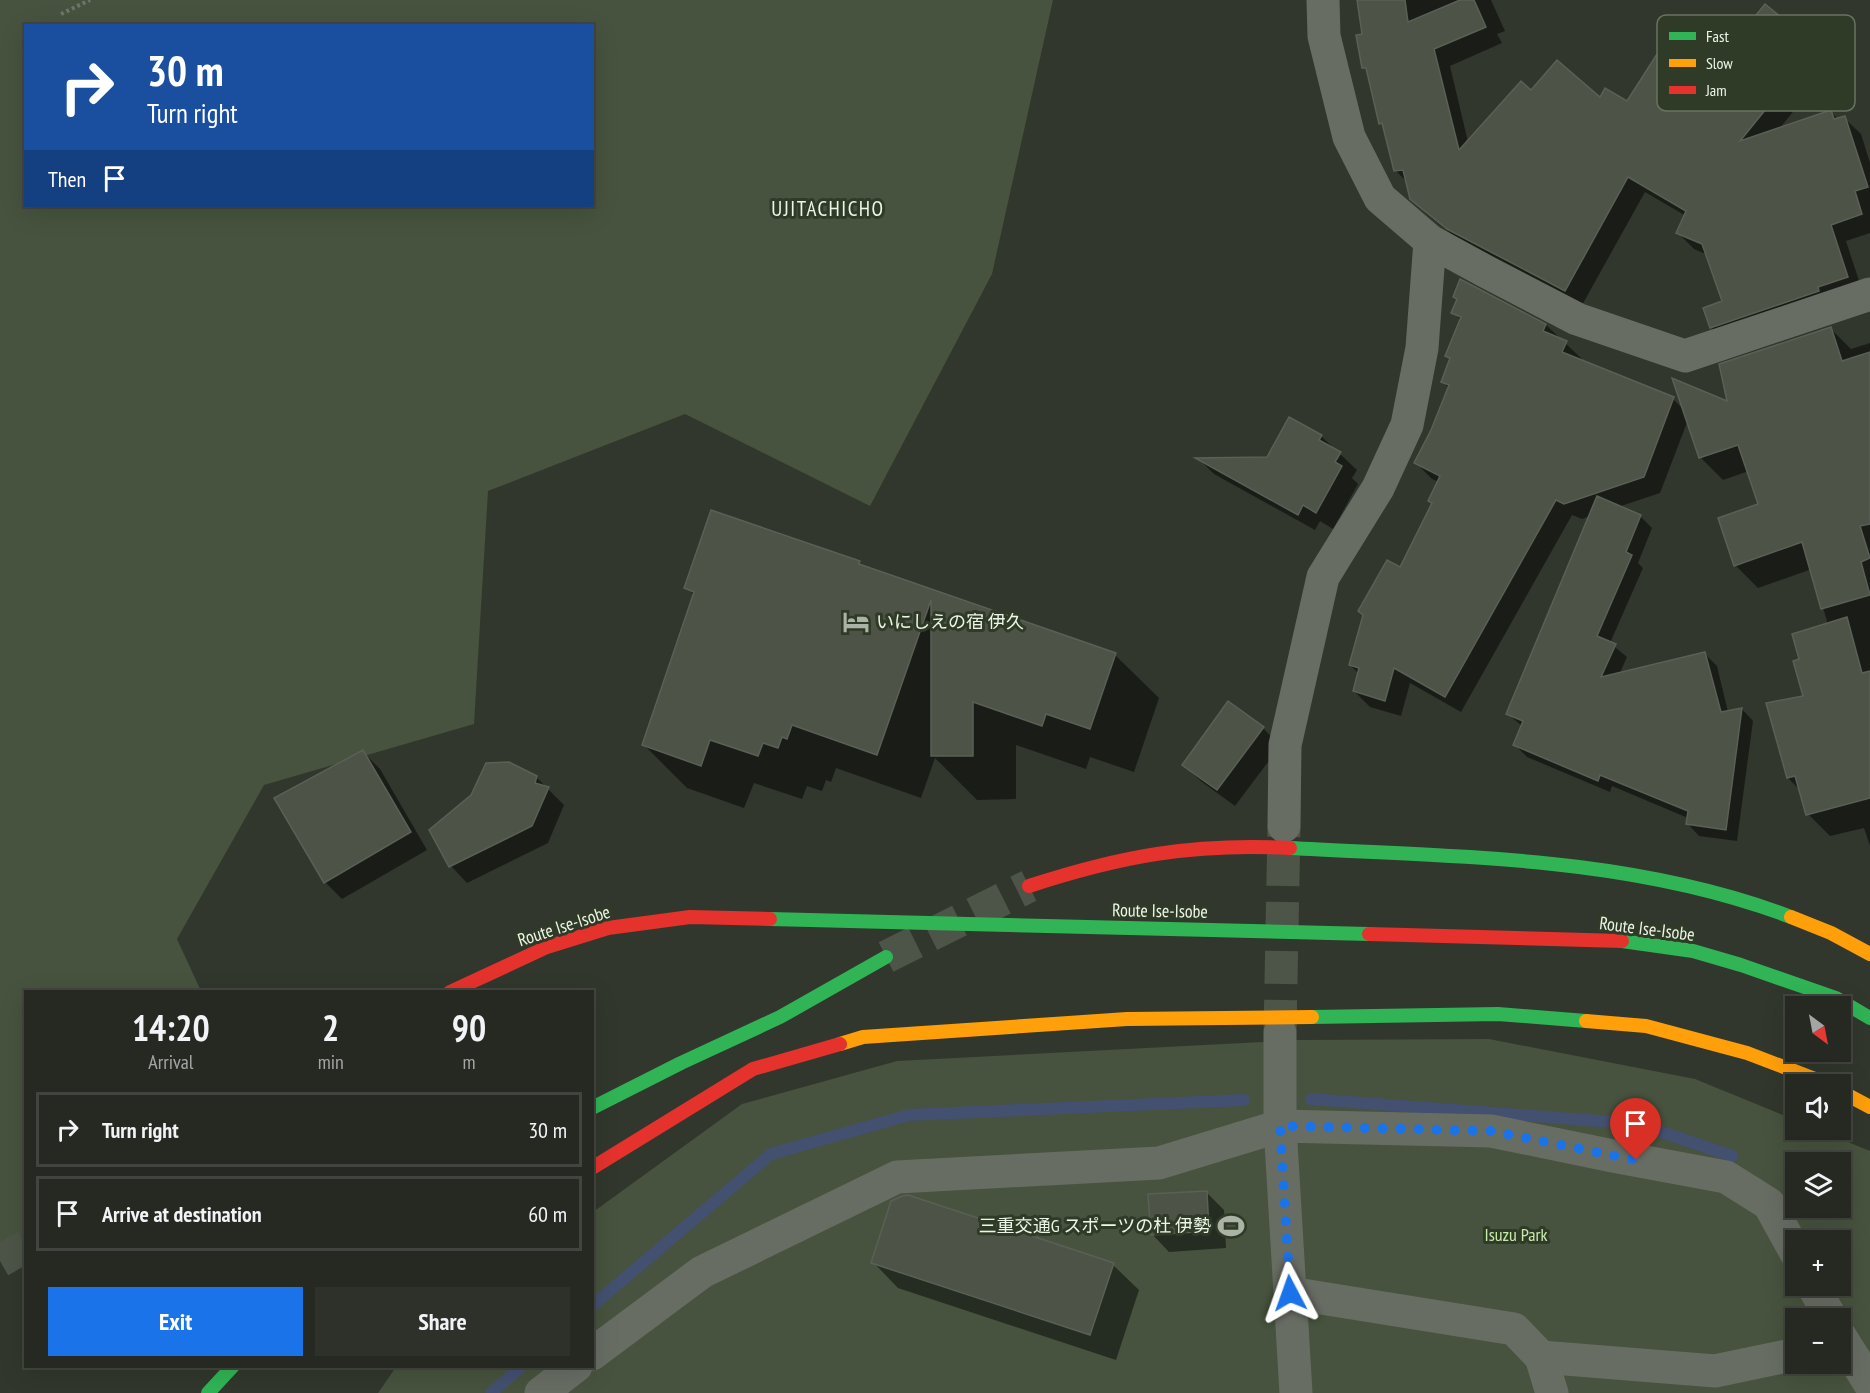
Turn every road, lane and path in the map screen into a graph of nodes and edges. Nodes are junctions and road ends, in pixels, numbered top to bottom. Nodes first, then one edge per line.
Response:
1 (90, 0) edge
2 (1323, 0) edge
3 (61, 14) dead end
4 (1430, 242) junction
5 (1870, 294) edge
6 (1284, 826) tunnel mouth
7 (1029, 886) tunnel mouth
8 (1870, 954) edge
9 (886, 957) tunnel mouth
10 (454, 990) edge
11 (1870, 1018) edge
12 (1280, 1033) tunnel mouth
13 (1802, 1074) edge
14 (1851, 1097) edge
15 (594, 1107) edge
16 (1870, 1107) edge
17 (1280, 1126) junction
18 (594, 1167) edge
19 (1785, 1233) edge
20 (1290, 1293) junction
21 (594, 1353) edge
22 (1851, 1355) edge
23 (1785, 1356) edge
24 (1541, 1358) junction
25 (231, 1368) edge
26 (573, 1368) edge
27 (1870, 1384) edge
28 (208, 1393) edge
29 (541, 1393) edge
30 (1296, 1393) edge
31 (1552, 1393) edge

1 - 3 path
2 - 4 street
4 - 5 street
4 - 6 street
7 - 8 street
9 - 15 street
10 - 11 street, Route Ise-Isobe
12 - 17 street
13 - 18 street
14 - 16 street
17 - 19 street
17 - 20 street
17 - 21 street
20 - 24 street
20 - 30 street
22 - 27 street
23 - 24 street
24 - 31 street
25 - 28 street
26 - 29 street

